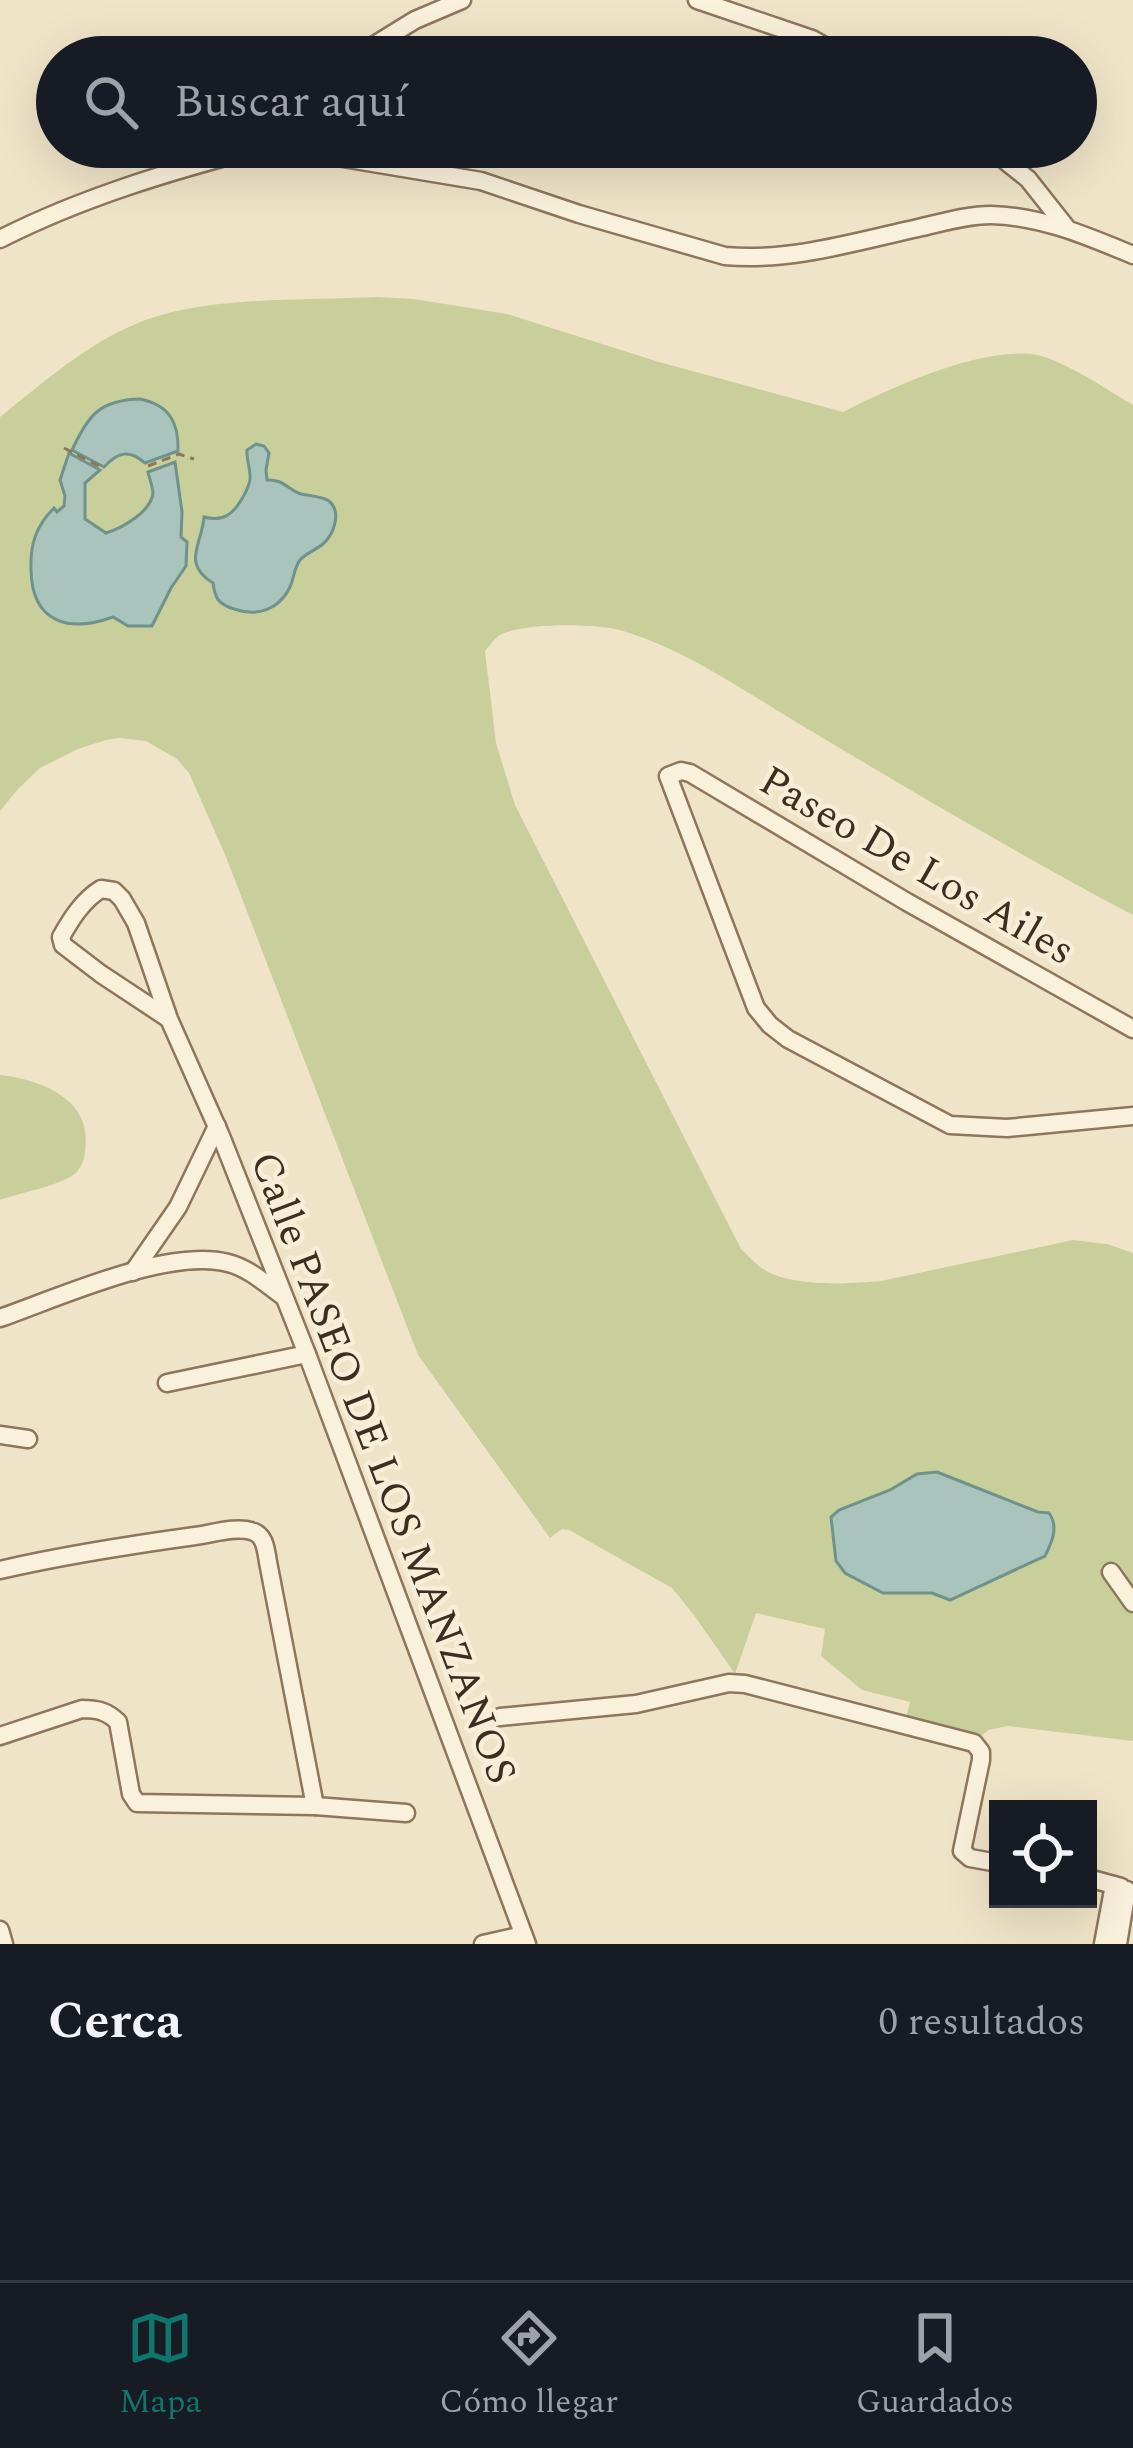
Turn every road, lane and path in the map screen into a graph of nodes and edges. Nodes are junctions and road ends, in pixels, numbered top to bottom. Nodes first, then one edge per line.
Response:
1 (462, 0) edge
2 (697, 0) edge
3 (389, 36) edge
4 (803, 36) edge
5 (182, 168) edge
6 (403, 168) edge
7 (1014, 168) edge
8 (1066, 227) junction
9 (0, 238) edge
10 (1133, 255) edge
11 (64, 448) dead end
12 (194, 459) dead end
13 (148, 466) dead end
14 (103, 468) dead end
15 (170, 1019) junction
16 (1133, 1029) edge
17 (1133, 1116) edge
18 (217, 1126) junction
19 (134, 1271) junction
20 (284, 1298) junction
21 (0, 1318) edge
22 (307, 1354) junction
23 (166, 1384) dead end
24 (0, 1435) edge
25 (28, 1439) dead end
26 (0, 1570) edge
27 (1111, 1572) dead end
28 (1133, 1603) edge
29 (500, 1718) dead end
30 (0, 1736) edge
31 (315, 1806) junction
32 (406, 1813) dead end
33 (989, 1861) edge
34 (1125, 1889) edge
35 (0, 1930) edge
36 (525, 1940) edge
37 (4, 1944) edge
38 (483, 1944) edge
39 (1102, 1944) edge
40 (1118, 1944) edge

1 - 3 street
2 - 4 street
5 - 9 street
6 - 8 street
7 - 8 street
8 - 10 street
11 - 14 path
12 - 13 path
15 - 15 street, Calle PASEO DE LOS MANZANOS
15 - 18 street, Calle PASEO DE LOS MANZANOS
16 - 17 street, Paseo De Los Ailes
18 - 19 street
18 - 20 street, Calle PASEO DE LOS MANZANOS
19 - 20 street
19 - 21 street
20 - 22 street, Calle PASEO DE LOS MANZANOS
22 - 23 street
22 - 36 street, Calle PASEO DE LOS MANZANOS
24 - 25 street
26 - 31 street
27 - 28 street
29 - 33 street
30 - 31 street
31 - 32 street
34 - 39 street
34 - 40 street
35 - 37 street
36 - 38 street

